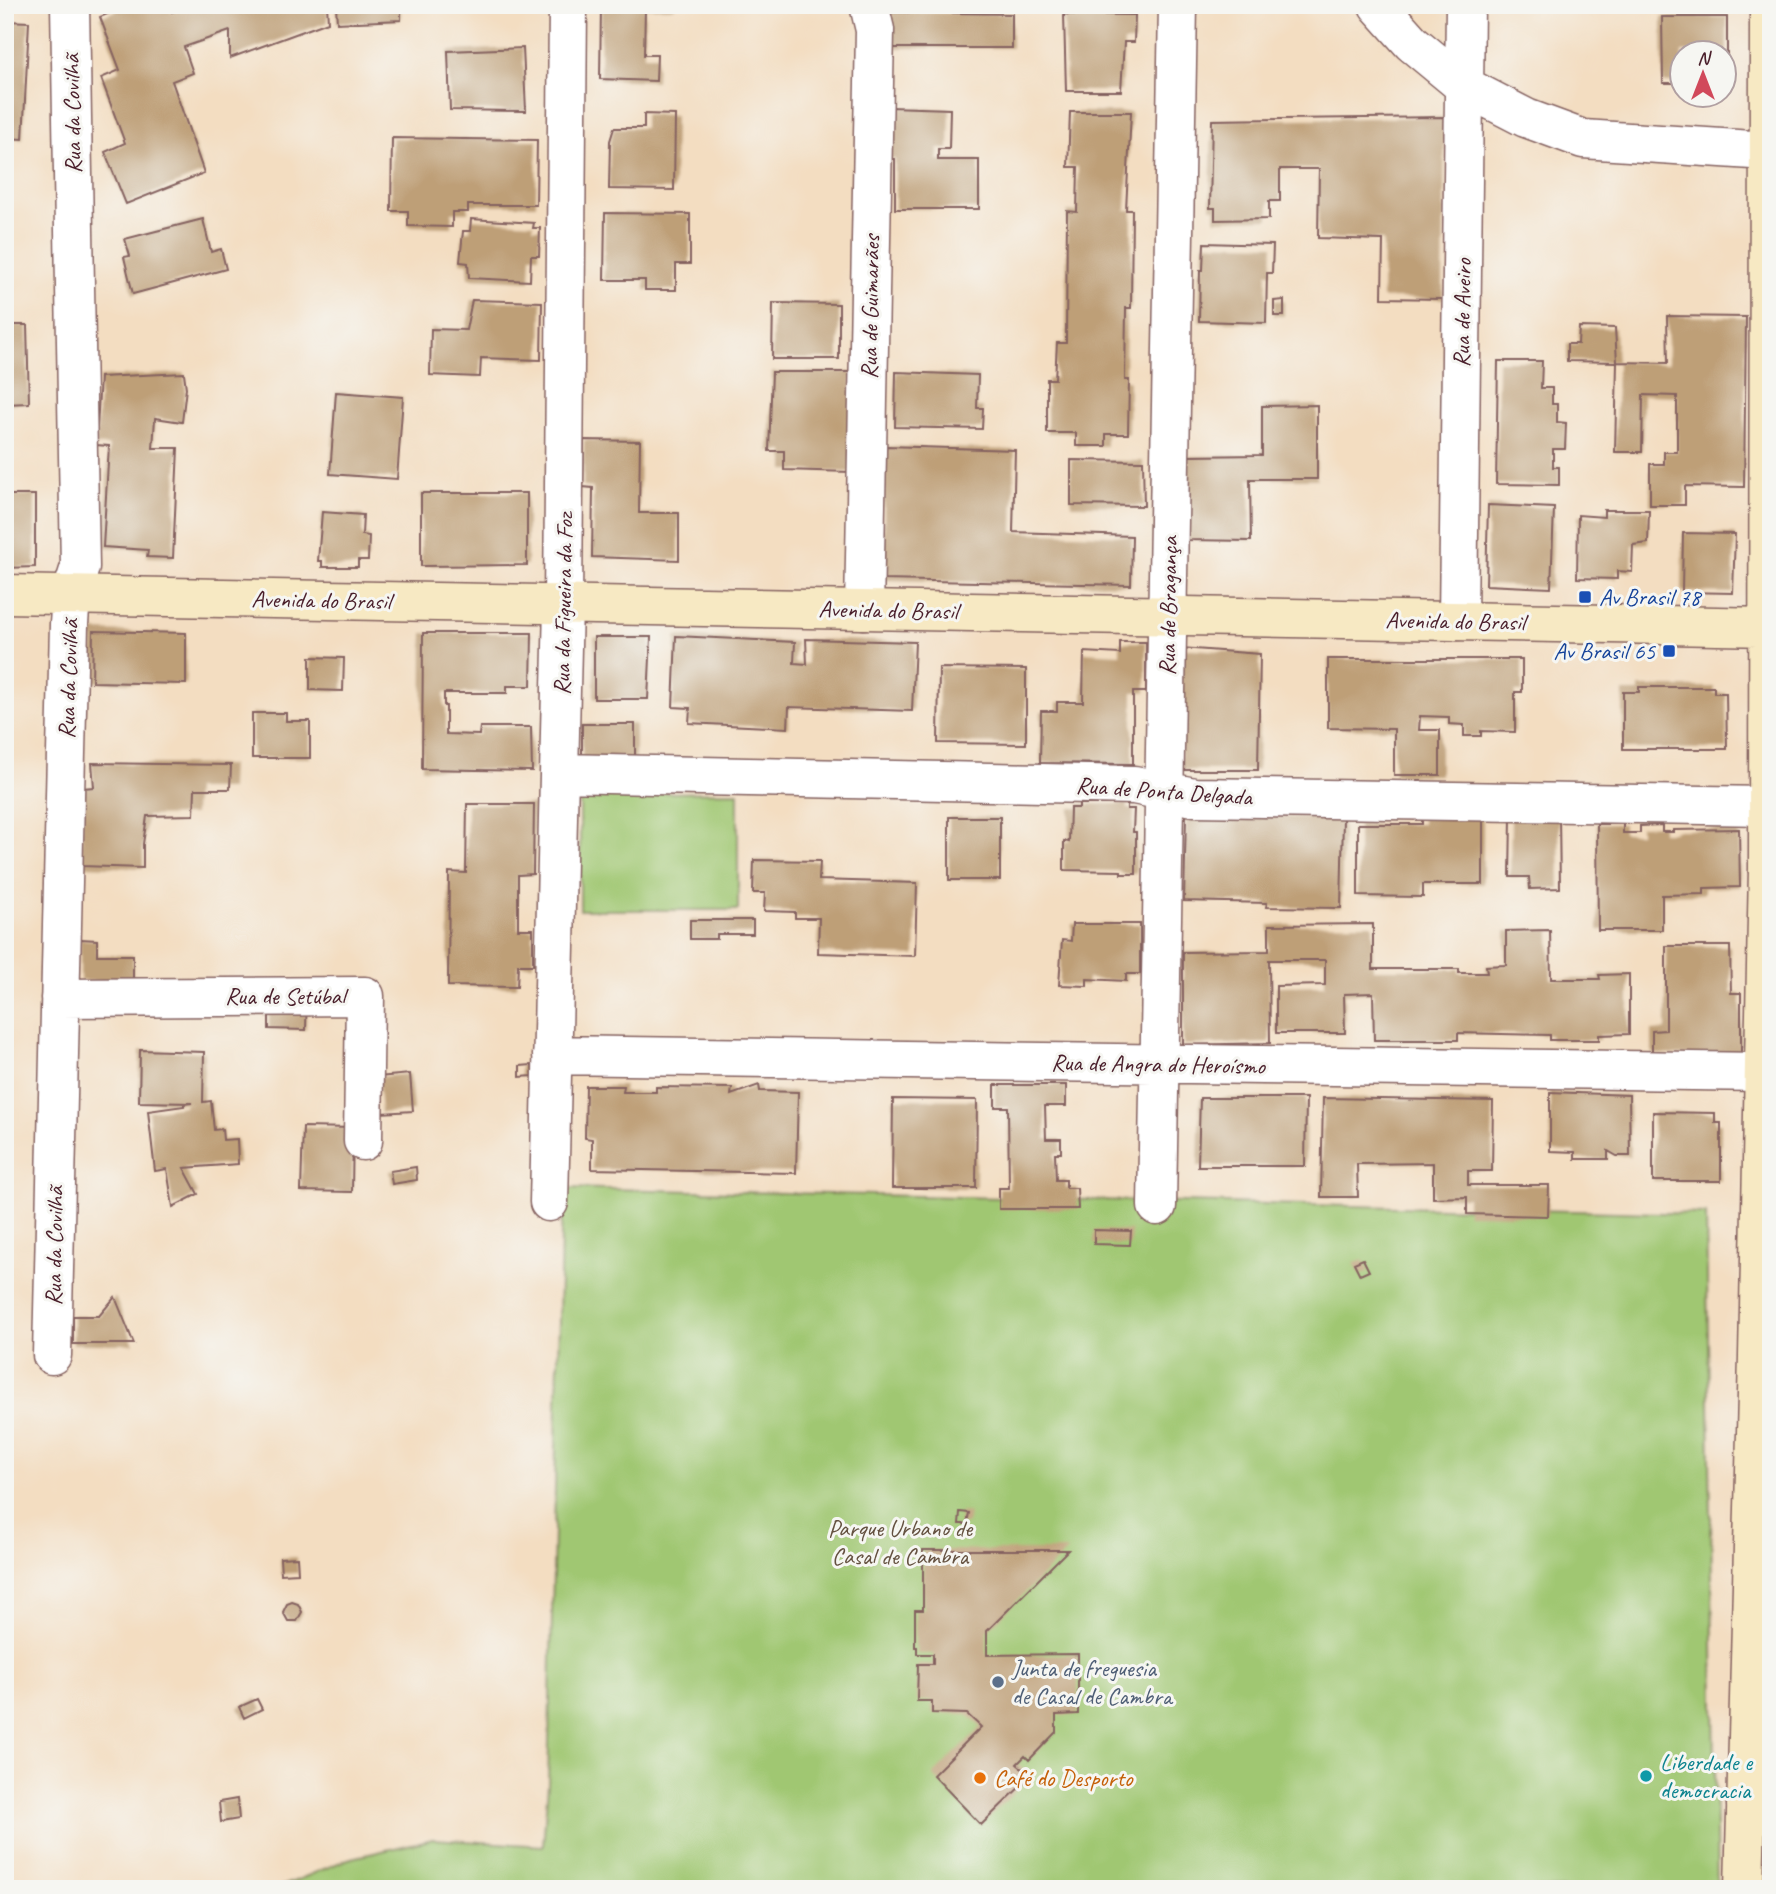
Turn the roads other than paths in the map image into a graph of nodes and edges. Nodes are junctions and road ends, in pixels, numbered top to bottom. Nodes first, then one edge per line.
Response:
1 (70, 5) edge
2 (568, 5) edge
3 (869, 5) edge
4 (1178, 5) edge
5 (1378, 5) edge
6 (1465, 5) edge
7 (1769, 5) edge
8 (1464, 86) junction
9 (1769, 171) edge
10 (5, 594) edge
11 (71, 595) junction
12 (563, 604) junction
13 (864, 610) junction
14 (1167, 615) junction
15 (1458, 621) junction
16 (1769, 627) edge
17 (560, 773) junction
18 (1164, 792) junction
19 (1767, 806) junction
20 (1769, 868) edge
21 (60, 998) junction
22 (552, 1055) junction
23 (1159, 1064) junction
24 (1763, 1072) junction
25 (363, 1141) dead end
26 (550, 1202) dead end
27 (1157, 1206) dead end
28 (52, 1355) dead end
29 (1765, 1357) edge
30 (1762, 1531) edge
31 (1758, 1803) edge
32 (1744, 1889) edge

1 - 11 street, Rua da Covilhã
2 - 12 street, Rua da Figueira da Foz
3 - 13 street, Rua de Guimarães
4 - 14 street, Rua de Bragança
5 - 8 street
6 - 8 street, Rua de Aveiro
7 - 9 street
8 - 9 street
8 - 15 street, Rua de Aveiro
9 - 16 street
10 - 11 street, Avenida do Brasil
11 - 12 street, Avenida do Brasil
11 - 21 street, Rua da Covilhã
12 - 13 street, Avenida do Brasil
12 - 17 street, Rua da Figueira da Foz
13 - 14 street, Avenida do Brasil
14 - 15 street, Avenida do Brasil
14 - 18 street, Rua de Bragança
15 - 16 street, Avenida do Brasil
16 - 19 street
17 - 18 street, Rua de Ponta Delgada
17 - 22 street, Rua da Figueira da Foz
18 - 19 street, Rua de Ponta Delgada
18 - 23 street, Rua de Bragança
19 - 20 street
20 - 24 street
21 - 25 street, Rua de Setúbal
21 - 28 street, Rua da Covilhã
22 - 23 street, Rua de Angra do Heroísmo
22 - 26 street, Rua da Figueira da Foz
23 - 24 street, Rua de Angra do Heroísmo
23 - 27 street, Rua de Bragança
24 - 29 street
29 - 30 street
30 - 31 street
31 - 32 street

